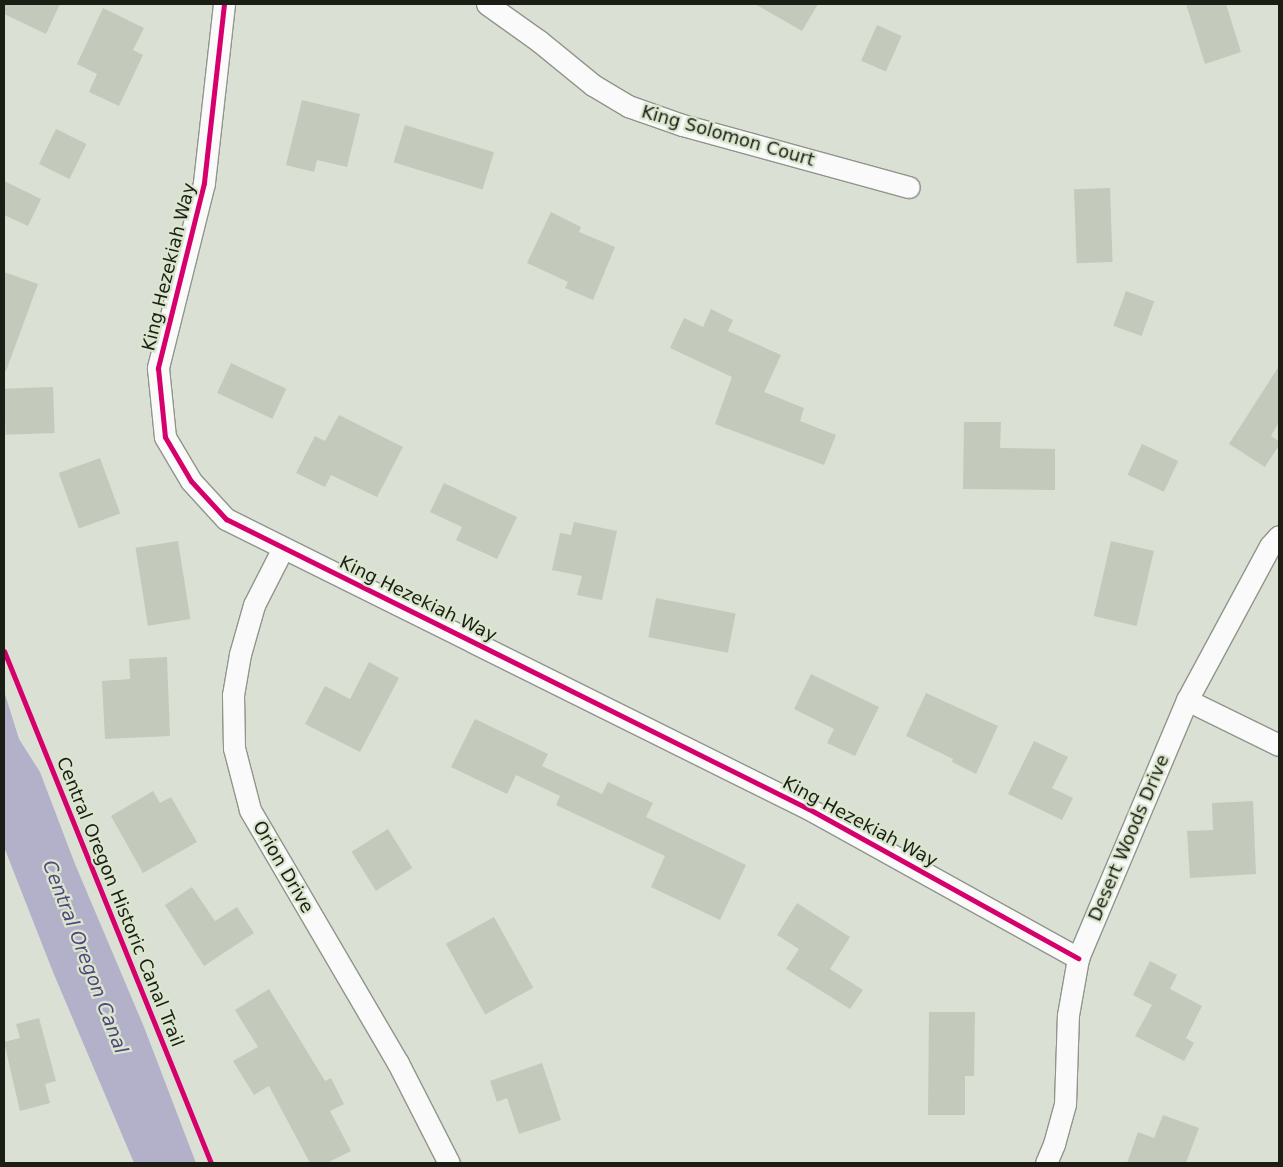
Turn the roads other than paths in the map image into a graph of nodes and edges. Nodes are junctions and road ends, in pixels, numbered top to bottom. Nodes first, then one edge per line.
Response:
1 (224, 4) edge
2 (487, 4) edge
3 (909, 187) dead end
4 (1279, 536) edge
5 (283, 548) junction
6 (1187, 700) junction
7 (1279, 745) edge
8 (1078, 958) junction
9 (449, 1163) edge
10 (1046, 1163) edge

1 - 5 street, King Hezekiah Way
2 - 3 street, King Solomon Court
4 - 6 street, Desert Woods Drive
5 - 8 street, King Hezekiah Way
5 - 9 street, Orion Drive
6 - 7 street
6 - 8 street, Desert Woods Drive
8 - 10 street, Desert Woods Drive

